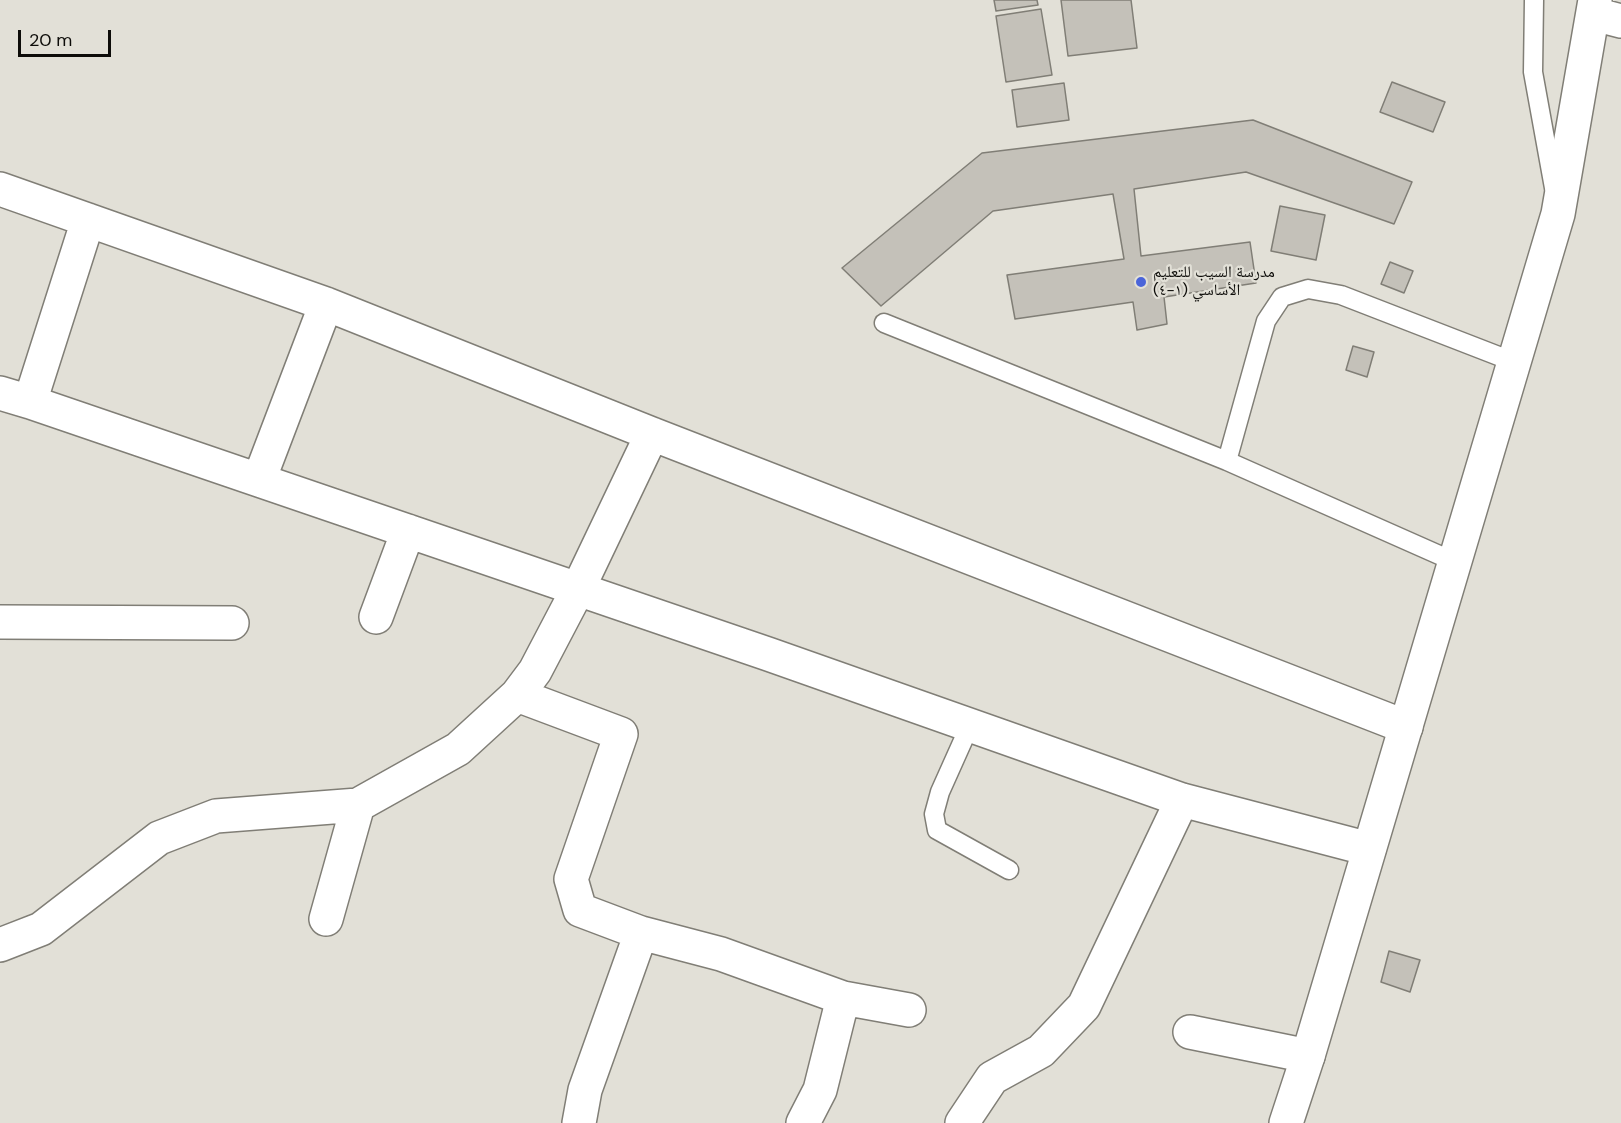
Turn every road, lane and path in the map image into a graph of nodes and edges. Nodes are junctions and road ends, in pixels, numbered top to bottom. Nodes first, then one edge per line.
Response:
1 (1534, 0) edge
2 (1603, 11) edge
3 (0, 189) edge
4 (1558, 214) junction
5 (88, 220) junction
6 (326, 304) junction
7 (884, 323) dead end
8 (1514, 362) junction
9 (15, 398) edge
10 (652, 434) junction
11 (1227, 461) junction
12 (259, 480) junction
13 (408, 531) junction
14 (1455, 562) junction
15 (578, 590) junction
16 (376, 617) dead end
17 (0, 622) edge
18 (232, 623) dead end
19 (517, 695) junction
20 (970, 725) junction
21 (1406, 727) junction
22 (1182, 800) junction
23 (358, 805) junction
24 (1369, 849) junction
25 (1009, 870) dead end
26 (326, 919) dead end
27 (640, 933) junction
28 (0, 945) edge
29 (843, 998) junction
30 (909, 1010) dead end
31 (1190, 1032) dead end
32 (1308, 1056) junction
33 (579, 1123) edge
34 (803, 1123) edge
35 (962, 1123) edge
36 (1286, 1123) edge

1 - 4 lane
2 - 4 street
3 - 5 street
4 - 8 street
5 - 6 street
5 - 9 street
6 - 10 street
6 - 12 street
7 - 11 lane
8 - 11 lane
8 - 14 street
9 - 12 street
10 - 15 street
10 - 21 street
11 - 14 lane
12 - 13 street
13 - 15 street
13 - 16 street
14 - 21 street
15 - 19 street
15 - 20 street
17 - 18 street
19 - 23 street
19 - 27 street
20 - 22 street
20 - 25 lane
21 - 24 street
22 - 24 street
22 - 35 street
23 - 26 street
23 - 28 street
24 - 32 street
27 - 29 street
27 - 33 street
29 - 30 street
29 - 34 street
31 - 32 street
32 - 36 street

